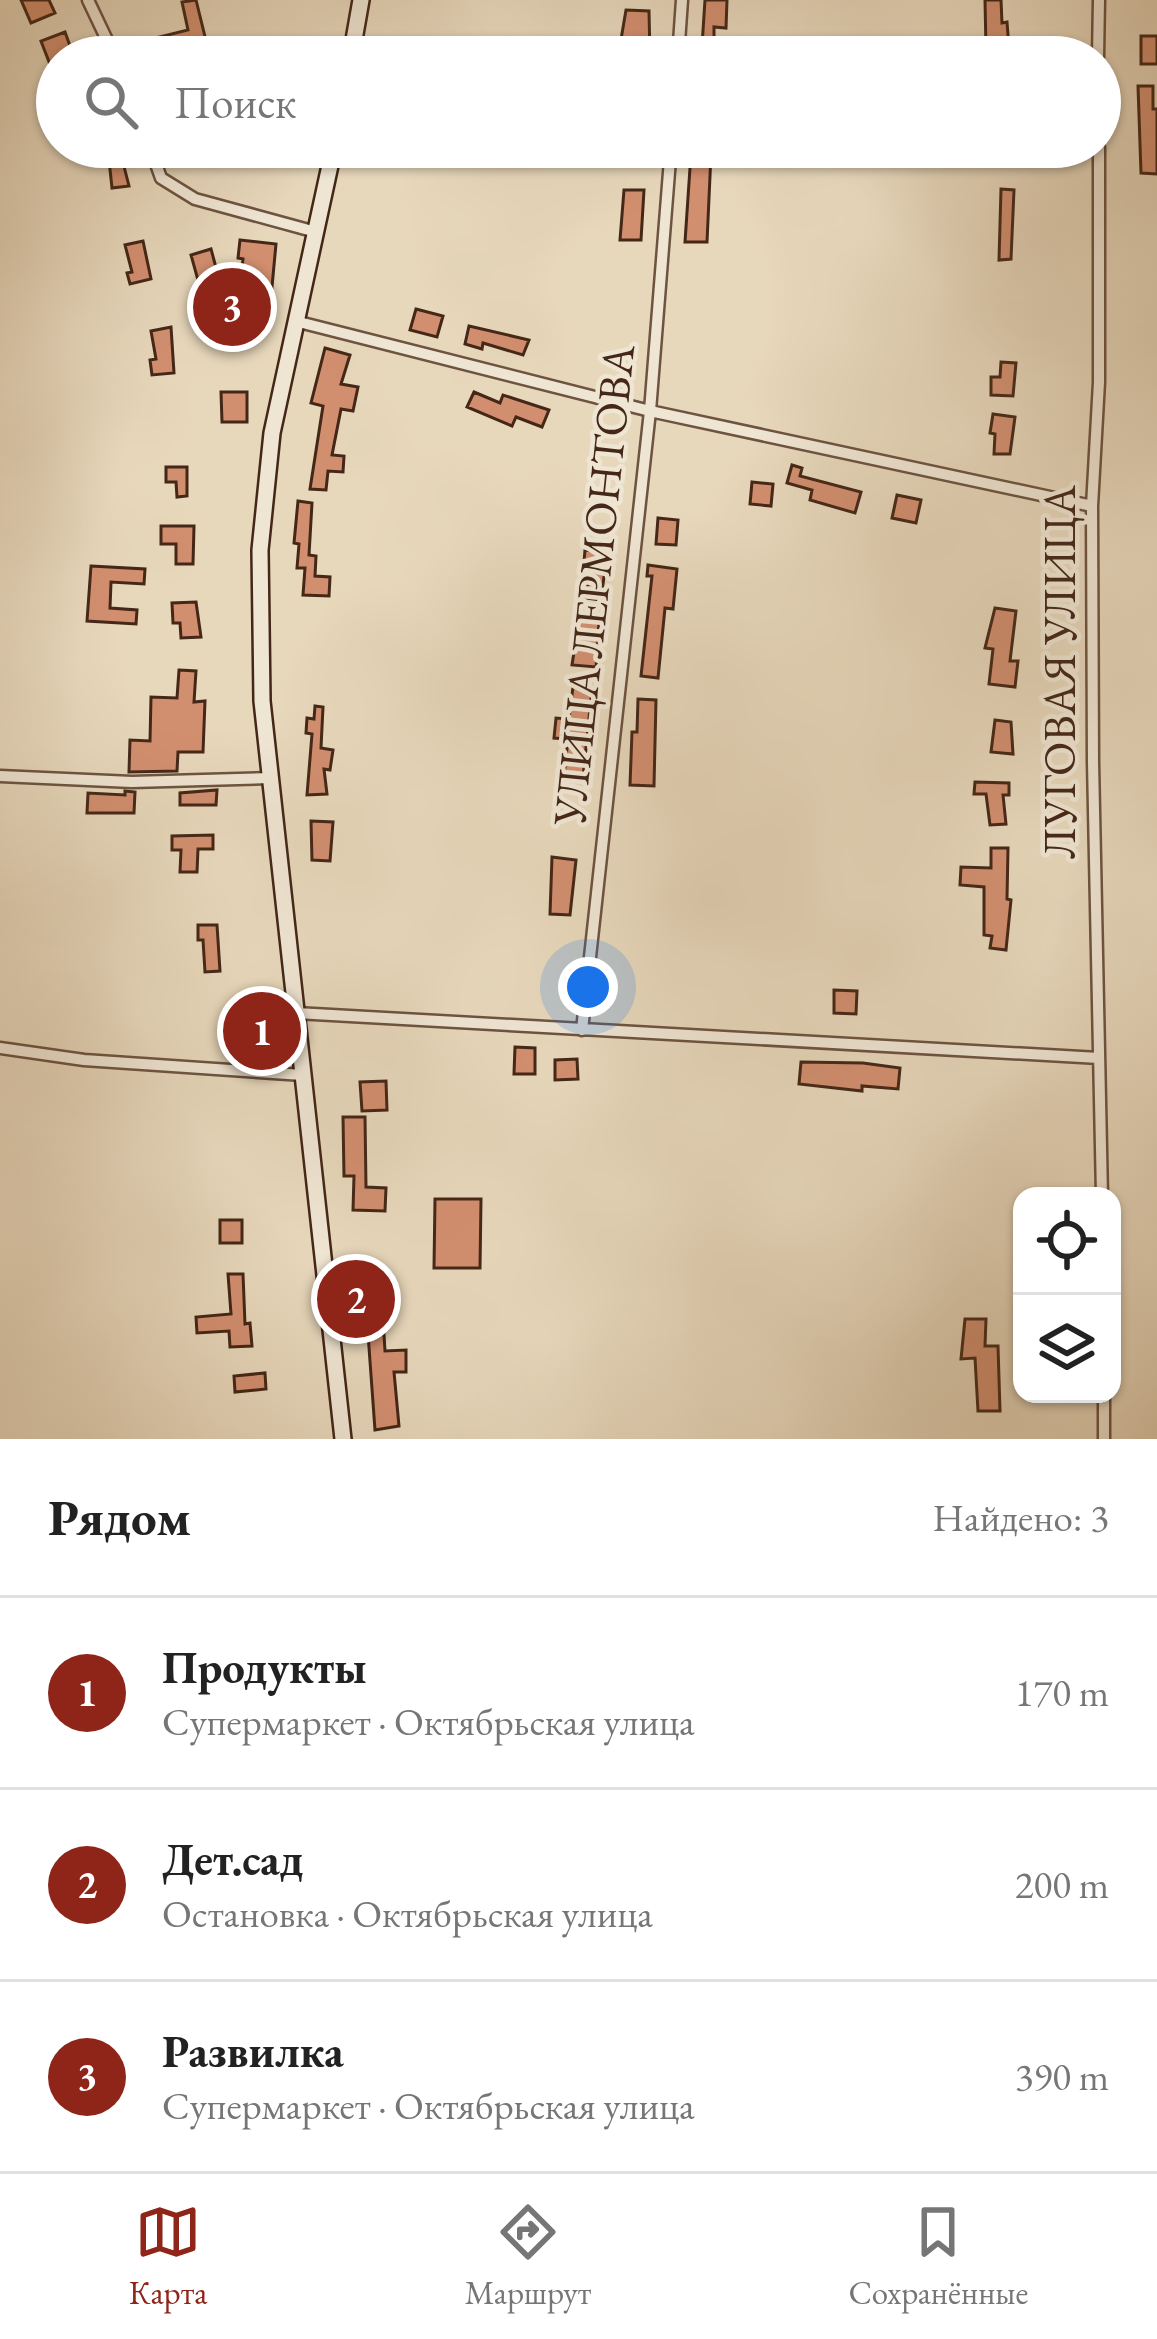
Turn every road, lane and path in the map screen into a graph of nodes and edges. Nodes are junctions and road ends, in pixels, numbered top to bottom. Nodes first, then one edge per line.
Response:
1 (88, 0) edge
2 (361, 0) edge
3 (682, 0) edge
4 (1099, 0) edge
5 (105, 36) edge
6 (355, 36) edge
7 (679, 36) edge
8 (1098, 36) edge
9 (157, 168) edge
10 (330, 168) edge
11 (669, 168) edge
12 (1099, 168) edge
13 (316, 232) junction
14 (295, 321) junction
15 (650, 411) junction
16 (1092, 506) junction
17 (0, 776) edge
18 (270, 778) junction
19 (296, 1013) junction
20 (582, 1030) junction
21 (0, 1048) edge
22 (1099, 1058) junction
23 (303, 1075) junction
24 (1102, 1187) edge
25 (1104, 1403) edge
26 (343, 1439) edge
27 (1105, 1439) edge

1 - 5 street
2 - 6 street
3 - 7 street
4 - 8 street
9 - 13 street
10 - 13 street
11 - 15 street, УЛИЦА ЛЕРМОНТОВА
12 - 16 street, ЛУГОВАЯ УЛИЦА
13 - 14 street
14 - 15 street
14 - 18 street
15 - 16 street
15 - 20 street, УЛИЦА ЛЕРМОНТОВА
16 - 22 street, ЛУГОВАЯ УЛИЦА
17 - 18 street
18 - 19 street
19 - 20 street
19 - 23 street
20 - 22 street
21 - 23 street
22 - 24 street, ЛУГОВАЯ УЛИЦА
23 - 26 street
25 - 27 street

